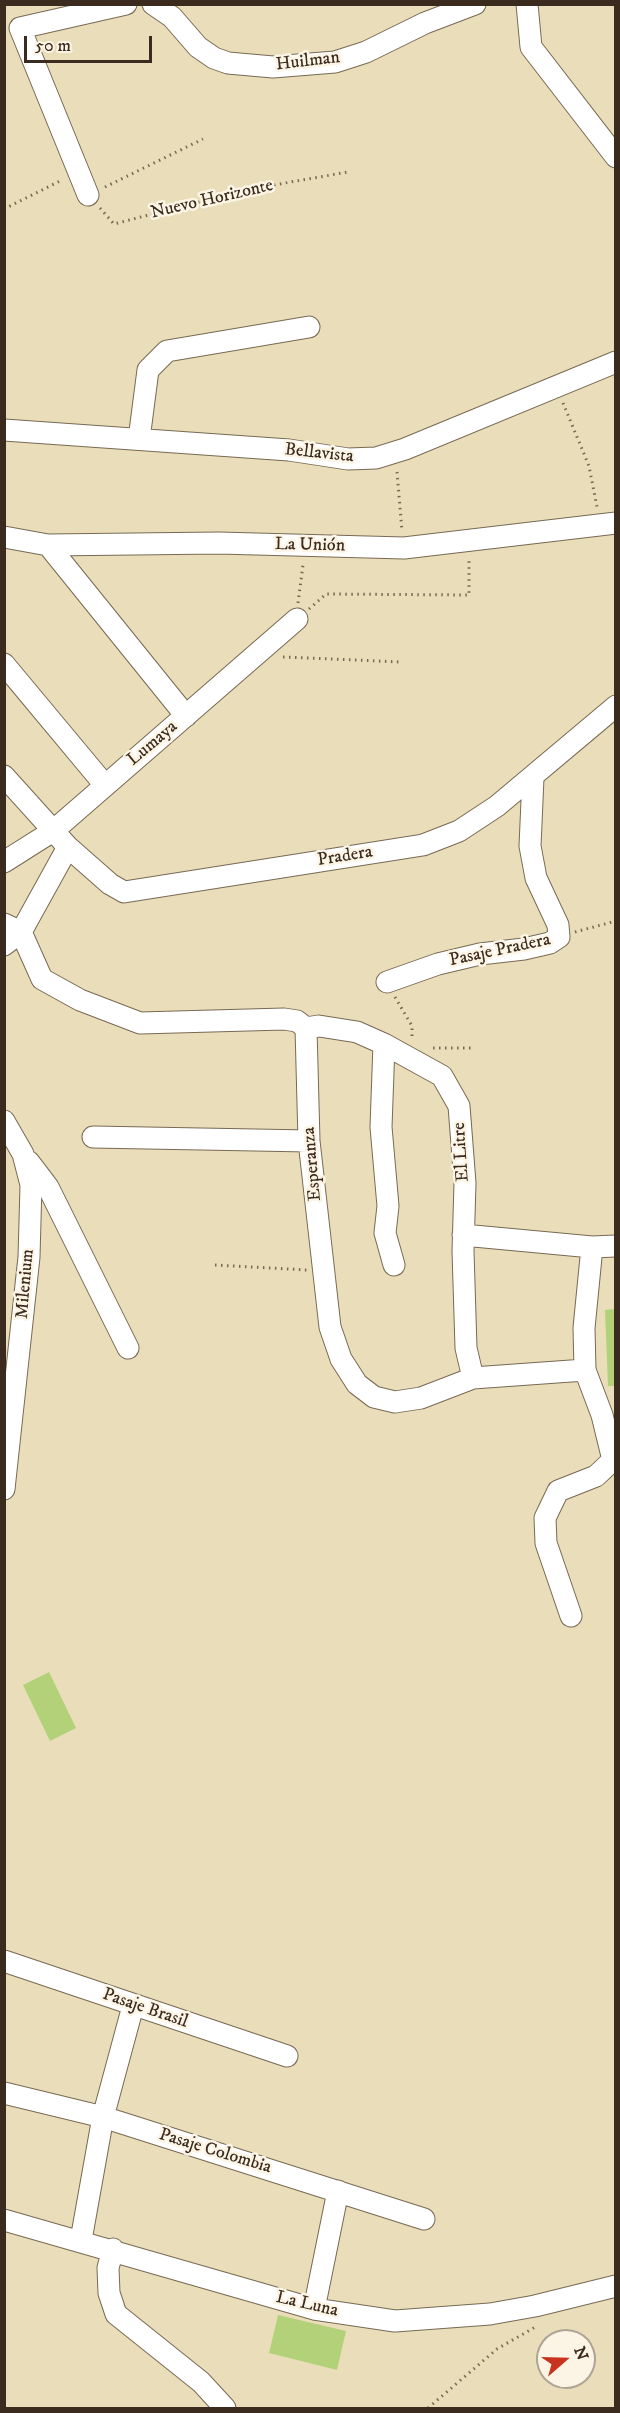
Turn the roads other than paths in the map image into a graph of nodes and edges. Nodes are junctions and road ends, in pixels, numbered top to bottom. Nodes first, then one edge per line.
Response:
1 (126, 4) edge
2 (153, 4) edge
3 (475, 4) edge
4 (527, 4) edge
5 (615, 157) edge
6 (88, 195) road end
7 (309, 327) dead end
8 (615, 363) edge
9 (4, 430) edge
10 (139, 439) junction
11 (608, 524) edge
12 (4, 537) edge
13 (48, 545) junction
14 (297, 620) road end
15 (4, 664) edge
16 (615, 706) edge
17 (186, 716) junction
18 (4, 776) edge
19 (533, 778) junction
20 (104, 784) junction
21 (52, 831) junction
22 (68, 848) junction
23 (4, 862) edge
24 (10, 934) edge
25 (387, 982) road end
26 (306, 1028) junction
27 (384, 1044) junction
28 (4, 1121) edge
29 (93, 1137) dead end
30 (309, 1141) junction
31 (23, 1154) junction
32 (463, 1235) junction
33 (615, 1246) edge
34 (592, 1247) junction
35 (394, 1265) dead end
36 (128, 1348) dead end
37 (585, 1370) junction
38 (473, 1378) junction
39 (4, 1489) edge
40 (571, 1616) dead end
41 (4, 1961) edge
42 (133, 2006) junction
43 (287, 2056) dead end
44 (4, 2093) edge
45 (103, 2117) junction
46 (338, 2191) junction
47 (424, 2219) dead end
48 (4, 2220) edge
49 (81, 2240) junction
50 (113, 2249) junction
51 (615, 2286) edge
52 (314, 2309) junction
53 (225, 2409) edge

1 - 6 street
2 - 3 street, Huilman
4 - 5 street
7 - 10 street
8 - 10 street, Bellavista
9 - 10 street, Bellavista
11 - 13 street, La Unión
12 - 13 street, La Unión
13 - 17 street
14 - 17 street, Lumaya
15 - 20 street
16 - 19 street, Pradera
17 - 20 street, Lumaya
18 - 21 street, Pradera
19 - 22 street, Pradera
19 - 25 street, Pasaje Pradera
20 - 21 street, Lumaya
21 - 22 street, Pradera
21 - 23 street, Lumaya
22 - 24 street
24 - 26 street
26 - 27 street, El Litre
26 - 30 street, Esperanza
27 - 32 street, El Litre
27 - 35 street
28 - 31 street, Milenium
29 - 30 street
30 - 38 street, Esperanza
31 - 36 street
31 - 39 street, Milenium
32 - 34 street
32 - 38 street, El Litre
33 - 34 street
34 - 37 street
37 - 38 street, Esperanza
37 - 40 street
41 - 42 street, Pasaje Brasil
42 - 43 street, Pasaje Brasil
42 - 45 street
44 - 45 street, Pasaje Colombia
45 - 46 street, Pasaje Colombia
45 - 49 street
46 - 47 street, Pasaje Colombia
46 - 52 street
48 - 49 street, La Luna
49 - 50 street, La Luna
50 - 52 street, La Luna
50 - 53 street
51 - 52 street, La Luna

